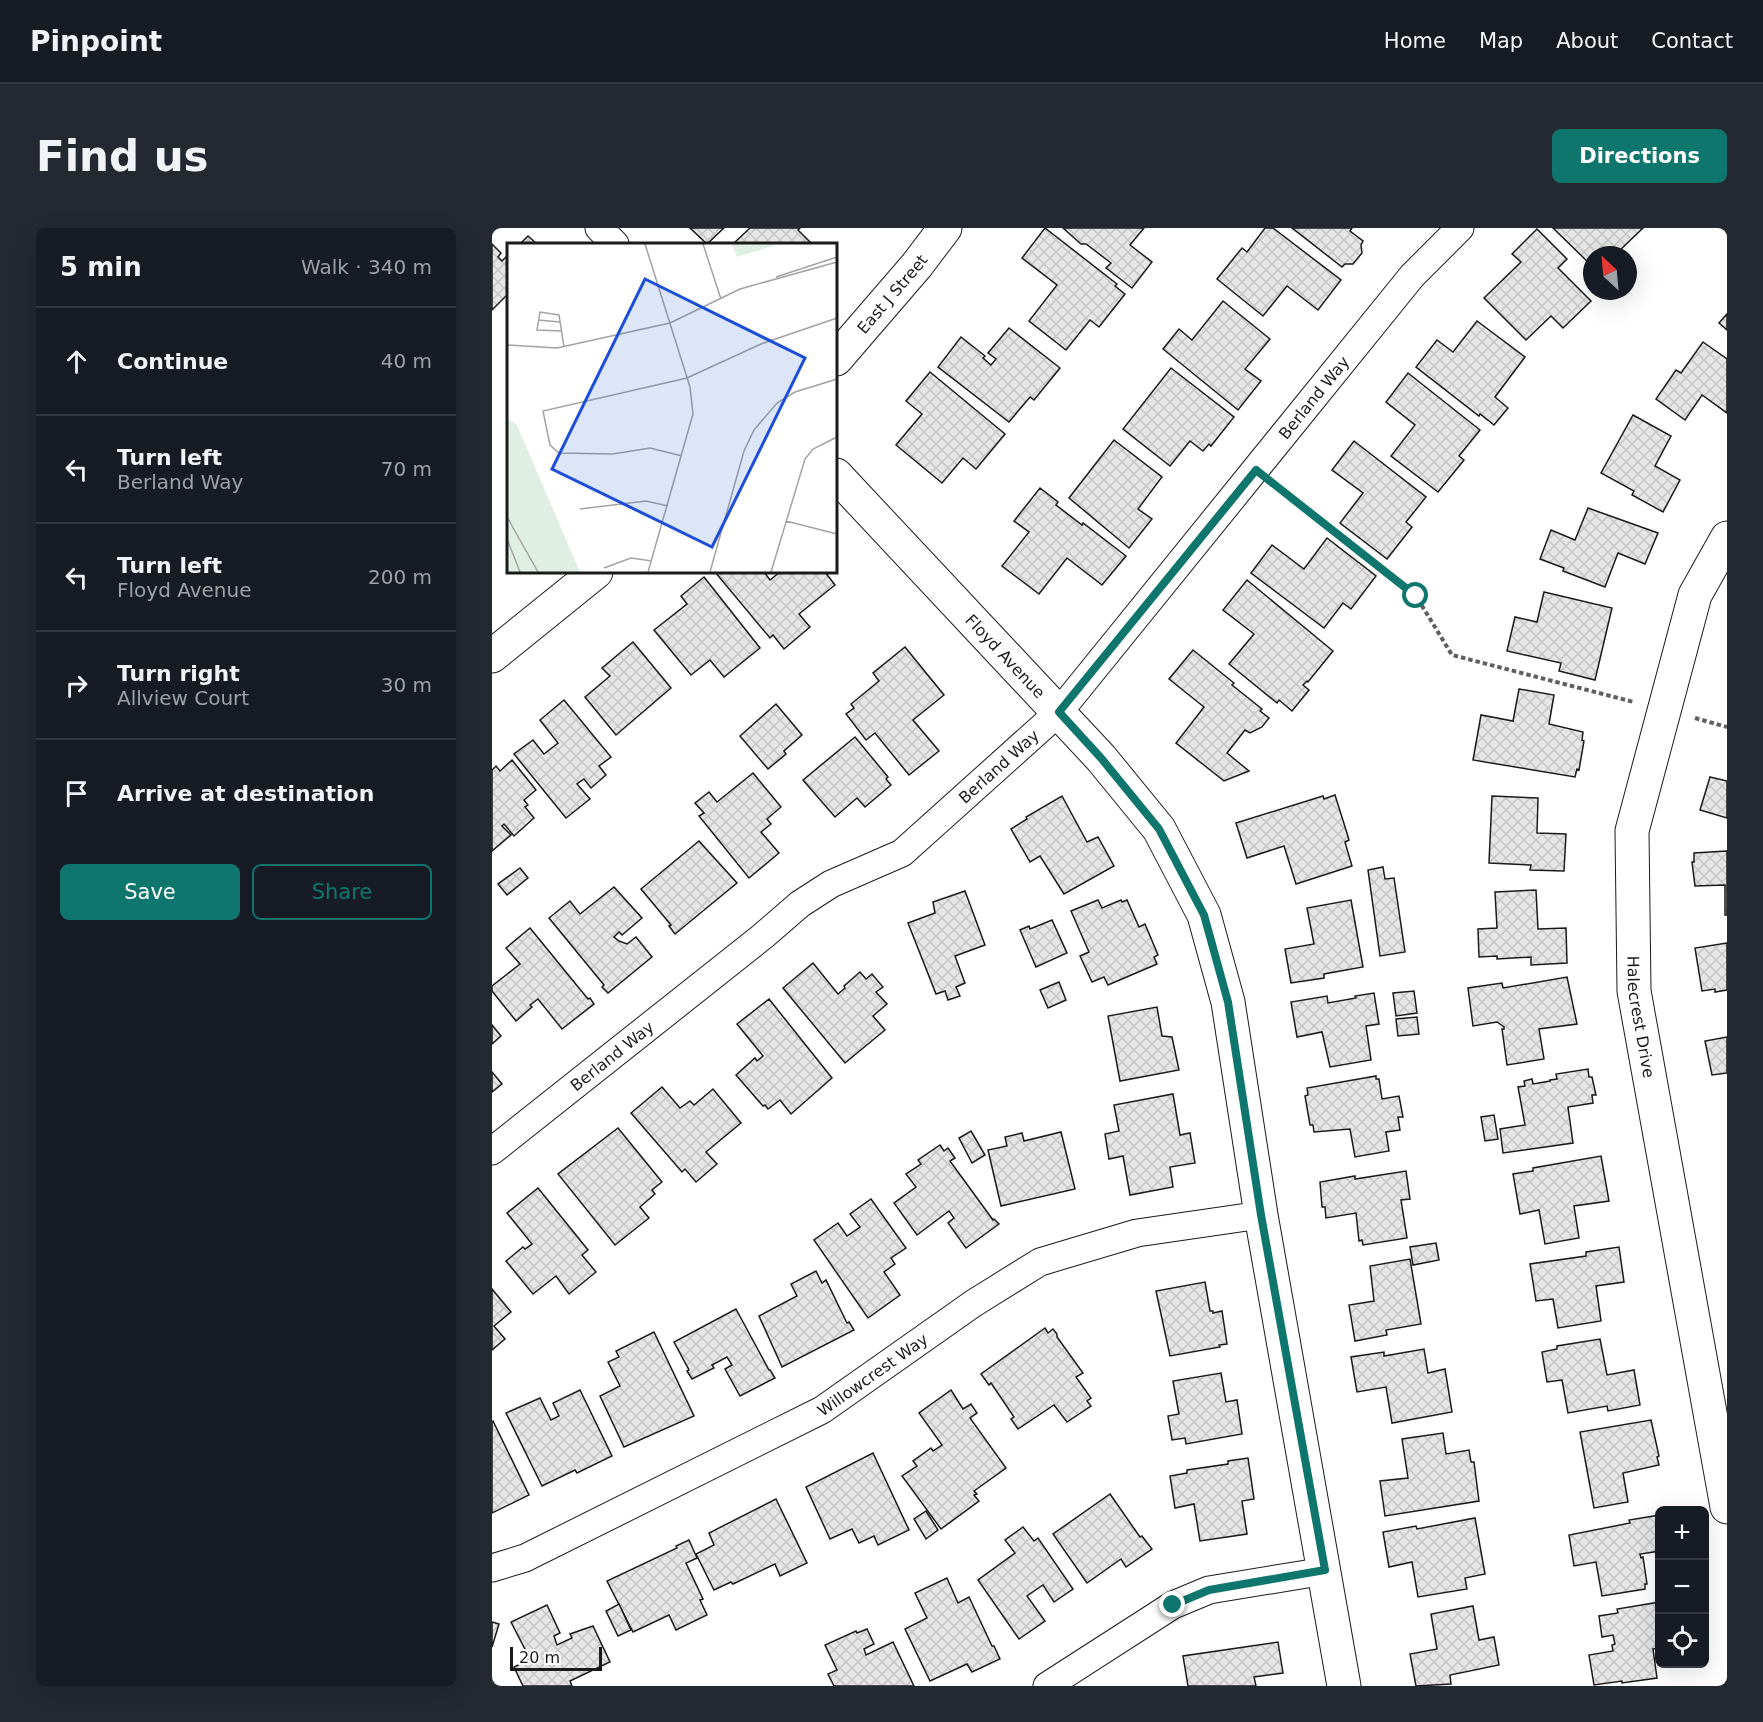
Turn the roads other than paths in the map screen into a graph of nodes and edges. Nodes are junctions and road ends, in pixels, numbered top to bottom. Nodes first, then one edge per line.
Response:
1 (599, 228) edge
2 (945, 228) edge
3 (1460, 228) edge
4 (614, 243) edge
5 (837, 358) edge
6 (837, 476) edge
7 (1727, 538) edge
8 (595, 573) edge
9 (492, 656) edge
10 (1059, 712) junction
11 (492, 1151) edge
12 (1261, 1215) junction
13 (1727, 1507) edge
14 (492, 1568) edge
15 (1325, 1570) junction
16 (1047, 1686) edge
17 (1344, 1686) edge

1 - 4 street
2 - 5 street, East J Street
3 - 10 street, Berland Way
6 - 10 street, Floyd Avenue
7 - 13 street, Halecrest Drive
8 - 9 street
10 - 11 street, Berland Way
10 - 12 street, Floyd Avenue
12 - 14 street, Willowcrest Way
12 - 15 street, Floyd Avenue
15 - 16 street
15 - 17 street, Floyd Avenue

